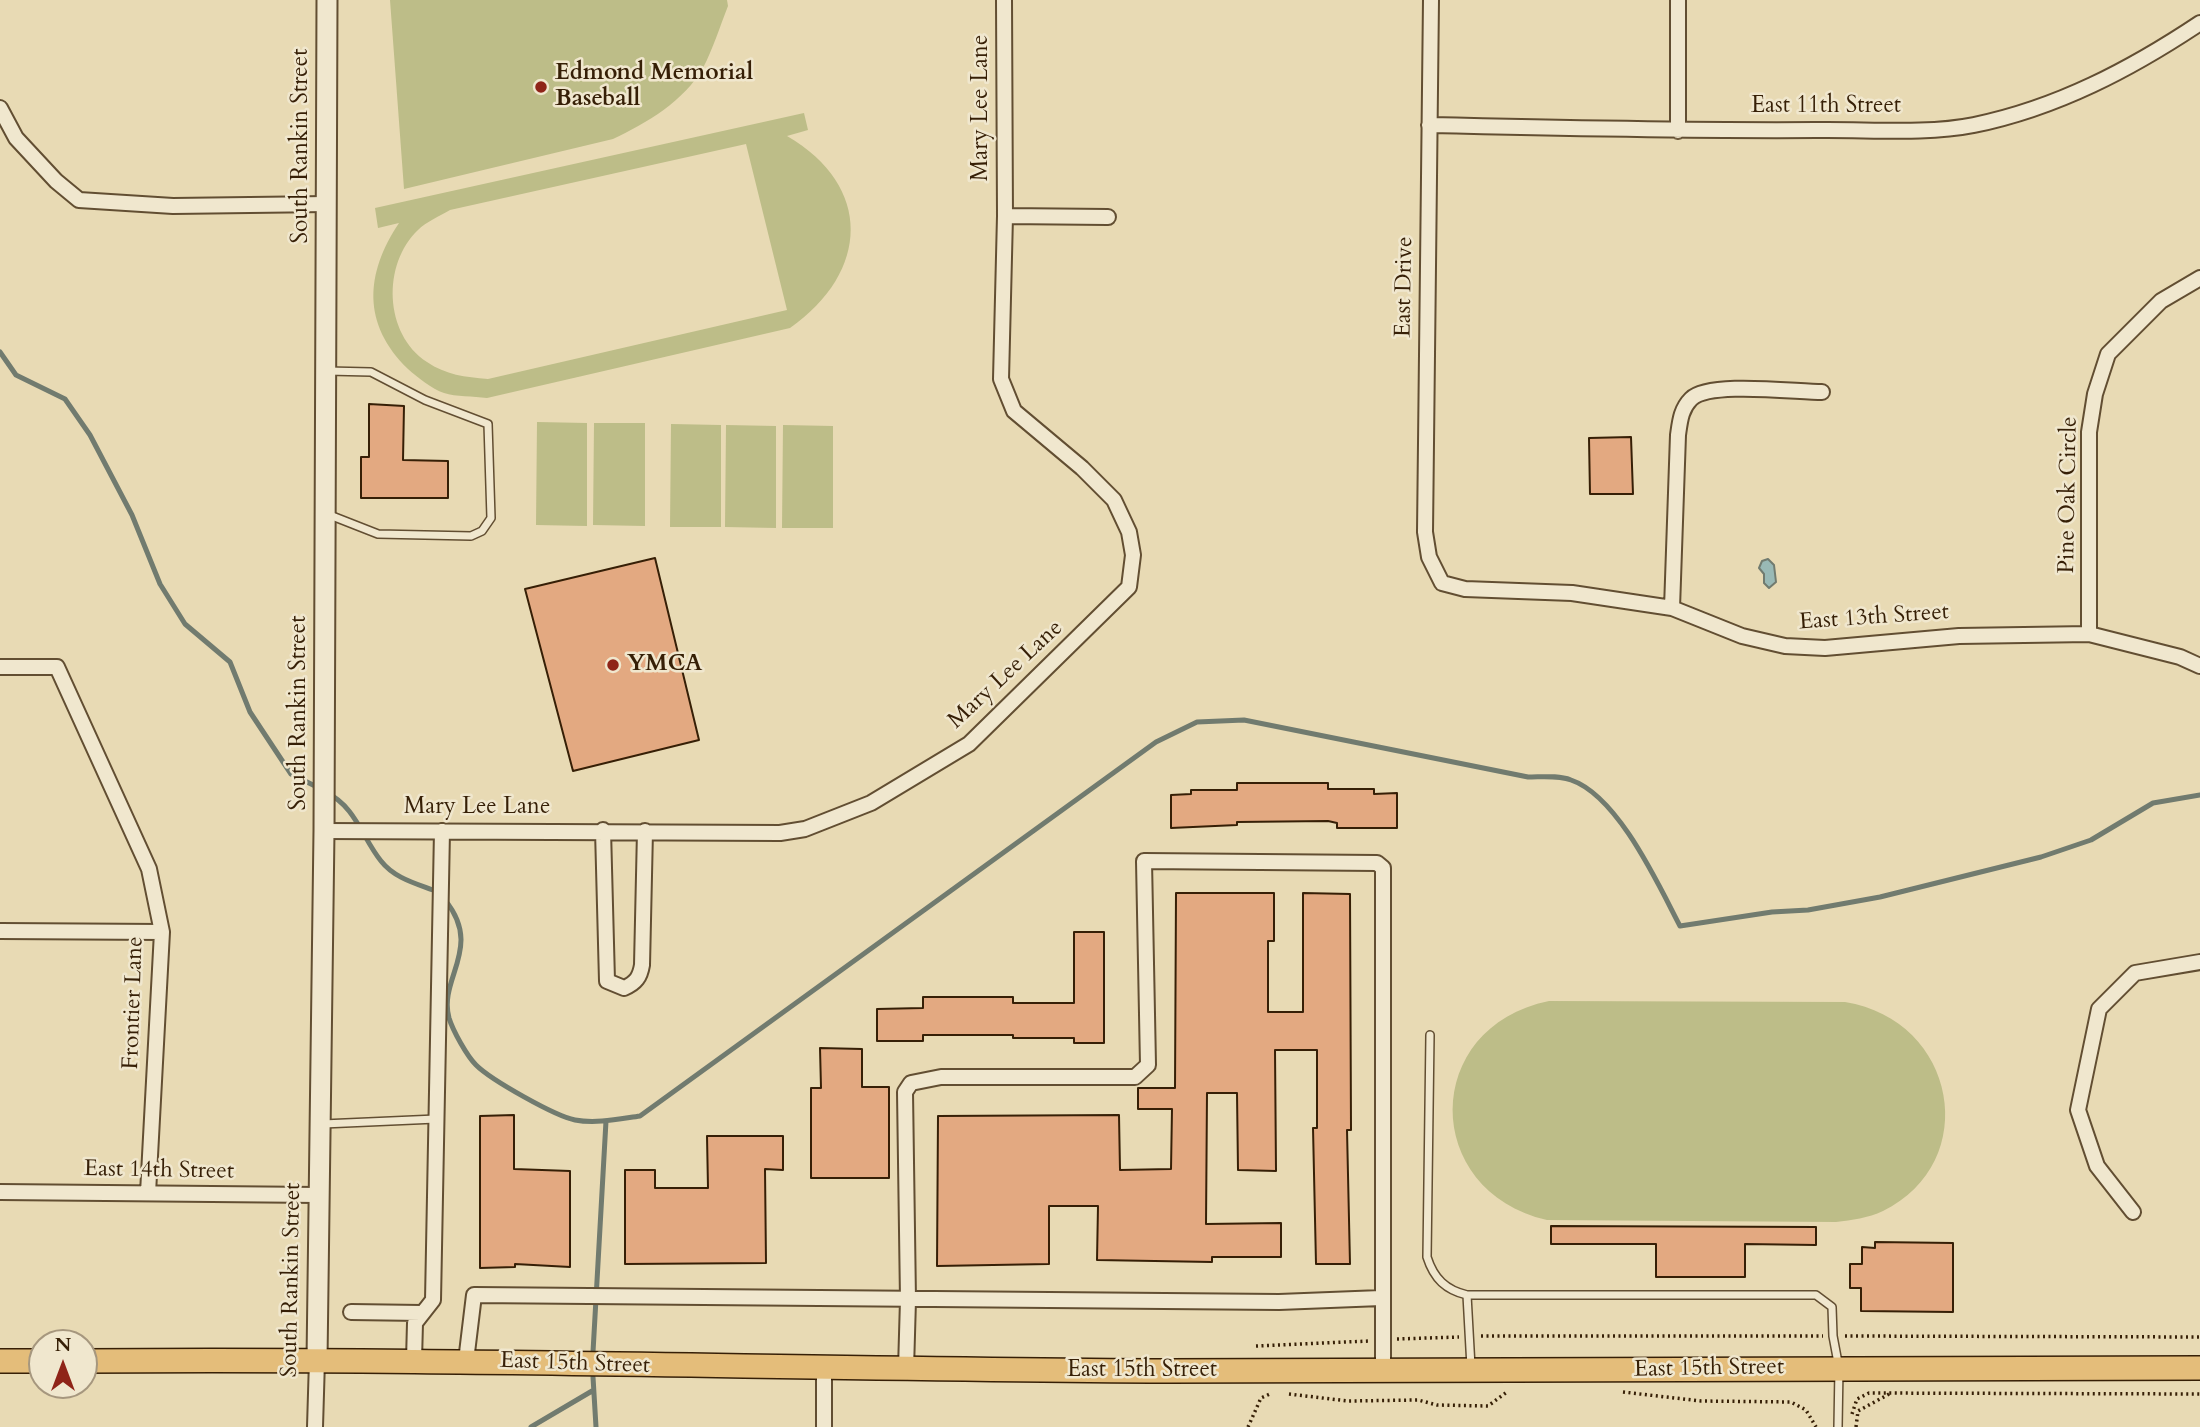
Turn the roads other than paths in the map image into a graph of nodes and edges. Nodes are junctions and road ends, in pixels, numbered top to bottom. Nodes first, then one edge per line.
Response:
1 (327, 0) edge
2 (1004, 0) edge
3 (1431, 0) edge
4 (1678, 0) edge
5 (2200, 23) edge
6 (0, 108) edge
7 (1429, 125) junction
8 (1678, 131) junction
9 (327, 204) junction
10 (1005, 216) junction
11 (1108, 217) dead end
12 (2200, 278) edge
13 (326, 371) junction
14 (1822, 392) dead end
15 (325, 514) junction
16 (1436, 572) joint
17 (1672, 608) junction
18 (2089, 634) junction
19 (2200, 666) edge
20 (0, 667) edge
21 (603, 830) junction
22 (324, 831) junction
23 (442, 831) junction
24 (645, 831) junction
25 (0, 932) edge
26 (162, 932) junction
27 (2200, 962) edge
28 (1430, 1035) dead end
29 (436, 1119) junction
30 (319, 1124) junction
31 (0, 1192) edge
32 (148, 1193) junction
33 (318, 1195) junction
34 (2133, 1212) dead end
35 (1467, 1295) junction
36 (1381, 1298) junction
37 (908, 1300) junction
38 (351, 1311) dead end
39 (421, 1313) junction
40 (317, 1360) junction
41 (414, 1360) junction
42 (0, 1361) edge
43 (28, 1361) edge
44 (98, 1361) edge
45 (466, 1361) junction
46 (1839, 1368) junction
47 (2200, 1368) edge
48 (824, 1369) junction
49 (906, 1369) junction
50 (1383, 1371) junction
51 (1471, 1371) junction
52 (315, 1427) edge
53 (824, 1427) edge
54 (1838, 1427) edge

1 - 9 street, South Rankin Street
2 - 10 street, Mary Lee Lane
3 - 7 street, East Drive
4 - 8 street
5 - 8 street, East 11th Street
6 - 9 street
7 - 8 street, East 11th Street
7 - 16 street, East Drive
9 - 13 street, South Rankin Street
10 - 11 street
10 - 24 street, Mary Lee Lane
12 - 18 street, Pine Oak Circle
13 - 15 street, South Rankin Street
13 - 15 lane
14 - 17 street
15 - 22 street, South Rankin Street
16 - 17 street, East 13th Street
17 - 18 street, East 13th Street
18 - 19 street, East 13th Street
20 - 26 street, Frontier Lane
21 - 23 street, Mary Lee Lane
21 - 24 street, Mary Lee Lane
21 - 24 street
22 - 23 street, Mary Lee Lane
22 - 30 street, South Rankin Street
23 - 29 street
25 - 26 street
26 - 32 street, Frontier Lane
27 - 34 street
28 - 35 lane
29 - 30 lane
29 - 39 street
30 - 33 street, South Rankin Street
31 - 32 street, East 14th Street
32 - 33 street, East 14th Street
33 - 40 street, South Rankin Street
35 - 46 lane
35 - 51 lane
36 - 37 street
36 - 37 street
36 - 50 street
37 - 45 street
37 - 49 street
38 - 39 street
39 - 41 street
40 - 41 main road, East 15th Street
40 - 44 main road, East 15th Street
40 - 52 street, South Rankin Street
41 - 45 main road, East 15th Street
42 - 43 main road
45 - 48 main road, East 15th Street
46 - 47 main road, East 15th Street
46 - 51 main road, East 15th Street
46 - 54 lane
48 - 49 main road, East 15th Street
48 - 53 street
49 - 50 main road, East 15th Street
50 - 51 main road, East 15th Street

